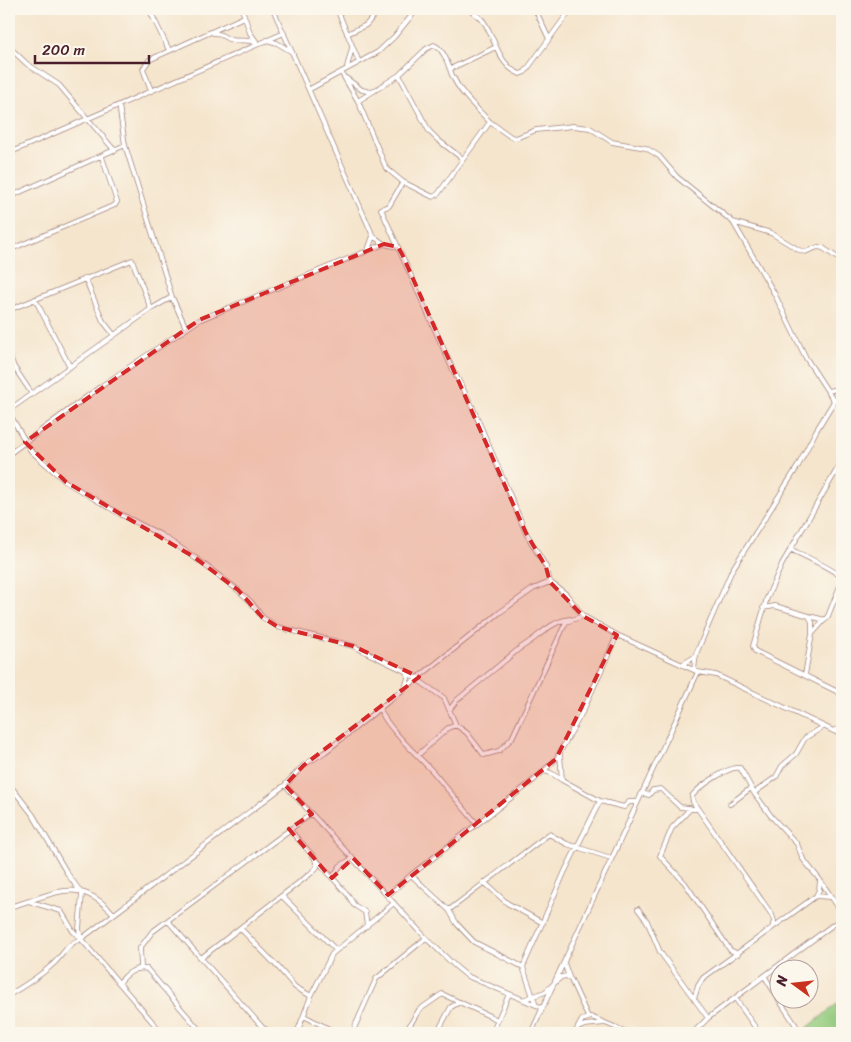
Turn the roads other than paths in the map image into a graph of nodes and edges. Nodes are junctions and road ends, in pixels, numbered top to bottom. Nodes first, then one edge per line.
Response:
1 (149, 9) edge
2 (242, 9) edge
3 (273, 9) edge
4 (337, 9) edge
5 (369, 9) edge
6 (380, 9) edge
7 (417, 9) edge
8 (470, 9) edge
9 (535, 9) edge
10 (571, 9) edge
11 (373, 17) junction
12 (244, 18) junction
13 (209, 33) junction
14 (284, 33) junction
15 (347, 34) junction
16 (550, 39) junction
17 (265, 40) junction
18 (257, 43) junction
19 (351, 46) junction
20 (9, 47) edge
21 (496, 47) junction
22 (169, 50) junction
23 (293, 52) junction
24 (359, 62) junction
25 (346, 69) junction
26 (450, 69) junction
27 (341, 72) junction
28 (398, 75) junction
29 (345, 78) junction
30 (310, 89) junction
31 (151, 90) junction
32 (372, 92) junction
33 (358, 101) junction
34 (119, 106) junction
35 (89, 118) junction
36 (490, 122) junction
37 (125, 145) junction
38 (115, 151) junction
39 (9, 153) edge
40 (102, 157) junction
41 (463, 159) junction
42 (403, 182) junction
43 (9, 197) edge
44 (733, 222) junction
45 (373, 236) junction
46 (384, 244) junction
47 (398, 247) junction
48 (9, 250) edge
49 (367, 251) junction
50 (842, 261) edge
51 (86, 278) junction
52 (172, 297) junction
53 (35, 299) junction
54 (151, 309) junction
55 (9, 310) edge
56 (186, 328) junction
57 (114, 335) junction
58 (9, 354) edge
59 (70, 367) junction
60 (842, 388) edge
61 (828, 391) junction
62 (32, 394) junction
63 (834, 401) junction
64 (9, 412) edge
65 (25, 442) junction
66 (9, 454) edge
67 (842, 461) edge
68 (790, 548) junction
69 (842, 580) edge
70 (550, 582) junction
71 (767, 598) junction
72 (772, 606) junction
73 (763, 608) junction
74 (583, 616) junction
75 (809, 616) junction
76 (572, 619) junction
77 (824, 620) junction
78 (812, 634) junction
79 (617, 635) junction
80 (696, 656) junction
81 (683, 664) junction
82 (406, 671) junction
83 (696, 671) junction
84 (806, 675) junction
85 (417, 679) junction
86 (404, 689) junction
87 (842, 694) edge
88 (380, 707) junction
89 (450, 709) junction
90 (456, 725) junction
91 (823, 727) junction
92 (842, 727) edge
93 (832, 731) junction
94 (842, 735) edge
95 (560, 754) junction
96 (418, 755) junction
97 (543, 771) junction
98 (562, 780) junction
99 (9, 784) edge
100 (285, 785) junction
101 (751, 788) junction
102 (641, 793) junction
103 (754, 794) junction
104 (600, 801) junction
105 (636, 802) junction
106 (693, 802) junction
107 (730, 804) dead end
108 (690, 809) junction
109 (699, 810) junction
110 (311, 814) junction
111 (477, 824) junction
112 (289, 829) junction
113 (576, 847) junction
114 (353, 858) junction
115 (611, 858) junction
116 (315, 859) junction
117 (411, 875) junction
118 (332, 878) junction
119 (820, 880) junction
120 (484, 882) junction
121 (80, 891) junction
122 (388, 895) junction
123 (282, 896) junction
124 (816, 896) junction
125 (832, 898) junction
126 (31, 902) junction
127 (394, 903) junction
128 (9, 908) edge
129 (638, 909) dead end
130 (449, 910) junction
131 (842, 913) edge
132 (114, 914) junction
133 (772, 915) junction
134 (783, 918) junction
135 (842, 918) edge
136 (168, 920) junction
137 (543, 922) junction
138 (367, 926) junction
139 (772, 928) junction
140 (241, 929) junction
141 (426, 938) junction
142 (81, 939) junction
143 (336, 950) junction
144 (730, 950) junction
145 (738, 954) junction
146 (201, 958) junction
147 (728, 960) junction
148 (564, 962) junction
149 (142, 967) junction
150 (523, 967) junction
151 (569, 977) junction
152 (765, 977) junction
153 (555, 982) junction
154 (768, 982) edge
155 (119, 983) junction
156 (509, 994) junction
157 (9, 995) edge
158 (311, 996) junction
159 (533, 997) junction
160 (735, 998) junction
161 (525, 999) junction
162 (694, 999) junction
163 (461, 1002) junction
164 (535, 1003) junction
165 (543, 1008) junction
166 (786, 1010) edge
167 (304, 1016) junction
168 (588, 1017) junction
169 (708, 1018) junction
170 (498, 1020) junction
171 (607, 1023) junction
172 (578, 1028) junction
173 (162, 1033) edge
174 (202, 1033) edge
175 (273, 1033) edge
176 (297, 1033) edge
177 (337, 1033) edge
178 (352, 1033) edge
179 (406, 1033) edge
180 (437, 1033) edge
181 (492, 1033) edge
182 (531, 1033) edge
183 (576, 1033) edge
184 (629, 1033) edge
185 (693, 1033) edge
186 (759, 1033) edge
187 (801, 1033) edge

1 - 22 street
2 - 12 street
3 - 14 street
4 - 15 street
5 - 11 street
6 - 11 street
7 - 24 street
8 - 21 street
9 - 16 street
10 - 16 street
11 - 15 street
12 - 13 street
12 - 18 street
13 - 18 street
13 - 22 street
14 - 17 street
14 - 23 street
15 - 19 street
16 - 21 street
17 - 18 street
17 - 23 street
18 - 31 street
19 - 24 street
19 - 25 street
20 - 35 street
21 - 26 street
22 - 31 street
23 - 30 street
24 - 25 street
25 - 27 street
26 - 28 street
26 - 36 street
27 - 29 street
27 - 30 street
28 - 32 street
28 - 41 street
29 - 32 street
29 - 33 street
30 - 45 street
31 - 34 street
32 - 33 street
33 - 42 street
34 - 35 street
34 - 37 street
35 - 38 street
35 - 39 street
36 - 41 street
36 - 44 street
37 - 38 street
37 - 52 street
38 - 40 street
40 - 43 street
40 - 48 street
41 - 42 street
42 - 47 street
44 - 50 street
44 - 61 street
45 - 46 street
45 - 49 street
46 - 47 street
46 - 49 street
47 - 70 street
49 - 56 street
51 - 53 street
51 - 54 street
51 - 57 street
52 - 54 street
52 - 56 street
53 - 55 street
53 - 59 street
54 - 57 street
56 - 65 street
57 - 59 street
58 - 62 street
59 - 62 street
60 - 61 street
60 - 63 street
61 - 63 street
62 - 64 street
63 - 80 street
64 - 65 street
65 - 66 street
65 - 82 street
67 - 68 street
68 - 69 street
68 - 71 street
69 - 77 street
70 - 74 street
70 - 85 street
71 - 72 street
71 - 73 street
72 - 73 street
72 - 75 street
73 - 84 street
74 - 76 street
74 - 79 street
75 - 77 street
75 - 78 street
76 - 89 street
76 - 90 street
77 - 78 street
78 - 84 street
79 - 81 street
79 - 95 street
80 - 81 street
80 - 83 street
81 - 83 street
82 - 85 street
82 - 86 street
83 - 91 street
83 - 102 street
84 - 87 street
85 - 86 street
85 - 89 street
86 - 88 street
88 - 96 street
88 - 100 street
89 - 90 street
90 - 96 street
91 - 93 street
91 - 103 street
92 - 93 street
93 - 94 street
95 - 97 street
95 - 98 street
96 - 111 street
97 - 98 street
97 - 111 street
98 - 104 street
99 - 121 street
100 - 110 street
100 - 132 street
101 - 103 street
101 - 106 street
101 - 107 street
102 - 105 street
102 - 108 street
103 - 119 street
104 - 105 street
104 - 113 street
105 - 115 street
106 - 108 street
106 - 109 street
108 - 109 street
108 - 144 street
109 - 133 street
110 - 112 street
110 - 114 street
111 - 117 street
112 - 116 street
112 - 136 street
113 - 115 street
113 - 120 street
113 - 137 street
114 - 118 street
114 - 122 street
115 - 148 street
116 - 118 street
116 - 123 street
117 - 122 street
117 - 130 street
118 - 138 street
119 - 124 street
119 - 125 street
120 - 130 street
120 - 137 street
121 - 126 street
121 - 132 street
121 - 142 street
122 - 127 street
123 - 140 street
123 - 143 street
124 - 125 street
124 - 134 street
125 - 131 street
126 - 128 street
126 - 142 street
127 - 138 street
127 - 141 street
129 - 162 street
130 - 150 street
132 - 142 street
133 - 134 street
133 - 139 street
134 - 139 street
135 - 152 street
136 - 146 street
136 - 149 street
137 - 150 street
138 - 143 street
139 - 145 street
140 - 146 street
140 - 158 street
141 - 156 street
141 - 178 street
142 - 155 street
142 - 157 street
143 - 158 street
144 - 145 street
144 - 147 street
145 - 147 street
146 - 175 street
147 - 162 street
148 - 151 street
148 - 153 street
149 - 155 street
149 - 174 street
150 - 159 street
151 - 153 street
151 - 168 street
152 - 154 street
152 - 160 street
153 - 159 street
153 - 165 street
155 - 173 street
156 - 161 street
156 - 170 street
158 - 167 street
159 - 161 street
159 - 164 street
160 - 169 street
160 - 186 street
161 - 164 street
162 - 169 street
163 - 170 street
163 - 179 street
163 - 180 street
164 - 165 street
165 - 182 street
166 - 187 street
167 - 176 street
167 - 177 street
168 - 171 street
168 - 172 street
169 - 185 street
170 - 181 street
171 - 172 street
171 - 184 street
172 - 183 street

